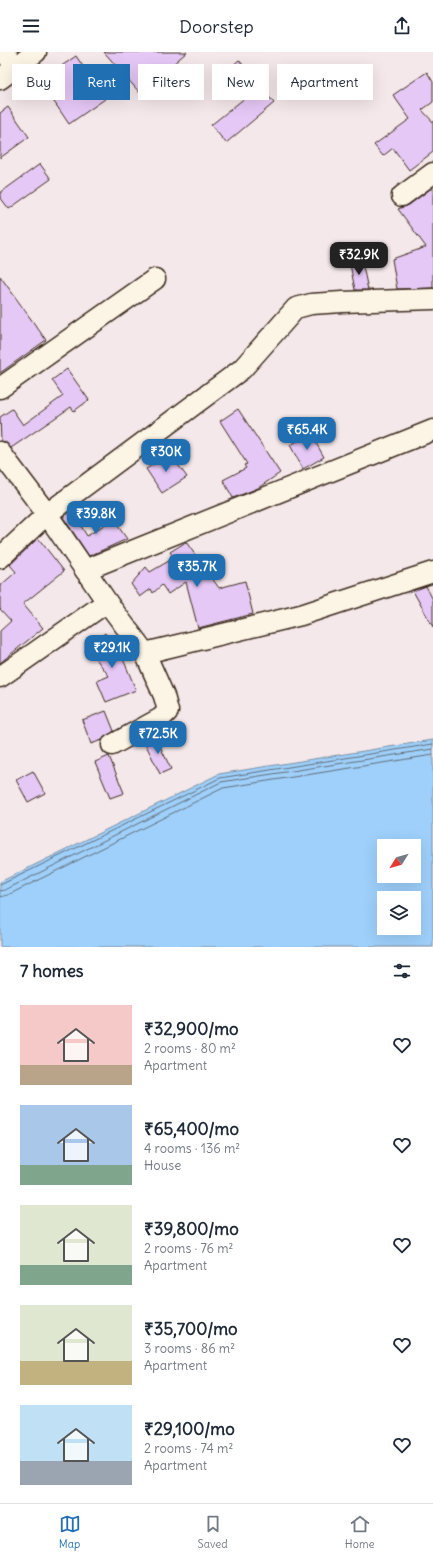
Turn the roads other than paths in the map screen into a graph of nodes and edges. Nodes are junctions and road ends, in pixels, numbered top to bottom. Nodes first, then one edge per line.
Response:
1 (36, 52) edge
2 (11, 60) edge
3 (0, 78) edge
4 (433, 173) edge
5 (402, 196) dead end
6 (155, 280) dead end
7 (433, 299) edge
8 (0, 388) edge
9 (433, 430) edge
10 (0, 452) edge
11 (47, 514) junction
12 (0, 558) edge
13 (85, 570) junction
14 (433, 572) edge
15 (107, 602) junction
16 (145, 653) junction
17 (0, 677) edge
18 (112, 745) dead end

1 - 2 street
2 - 3 street
4 - 5 street
6 - 8 street
7 - 11 street
9 - 13 street
10 - 11 street
11 - 12 street
11 - 13 street
13 - 15 street
14 - 16 street
15 - 16 street
15 - 17 street
16 - 18 street

